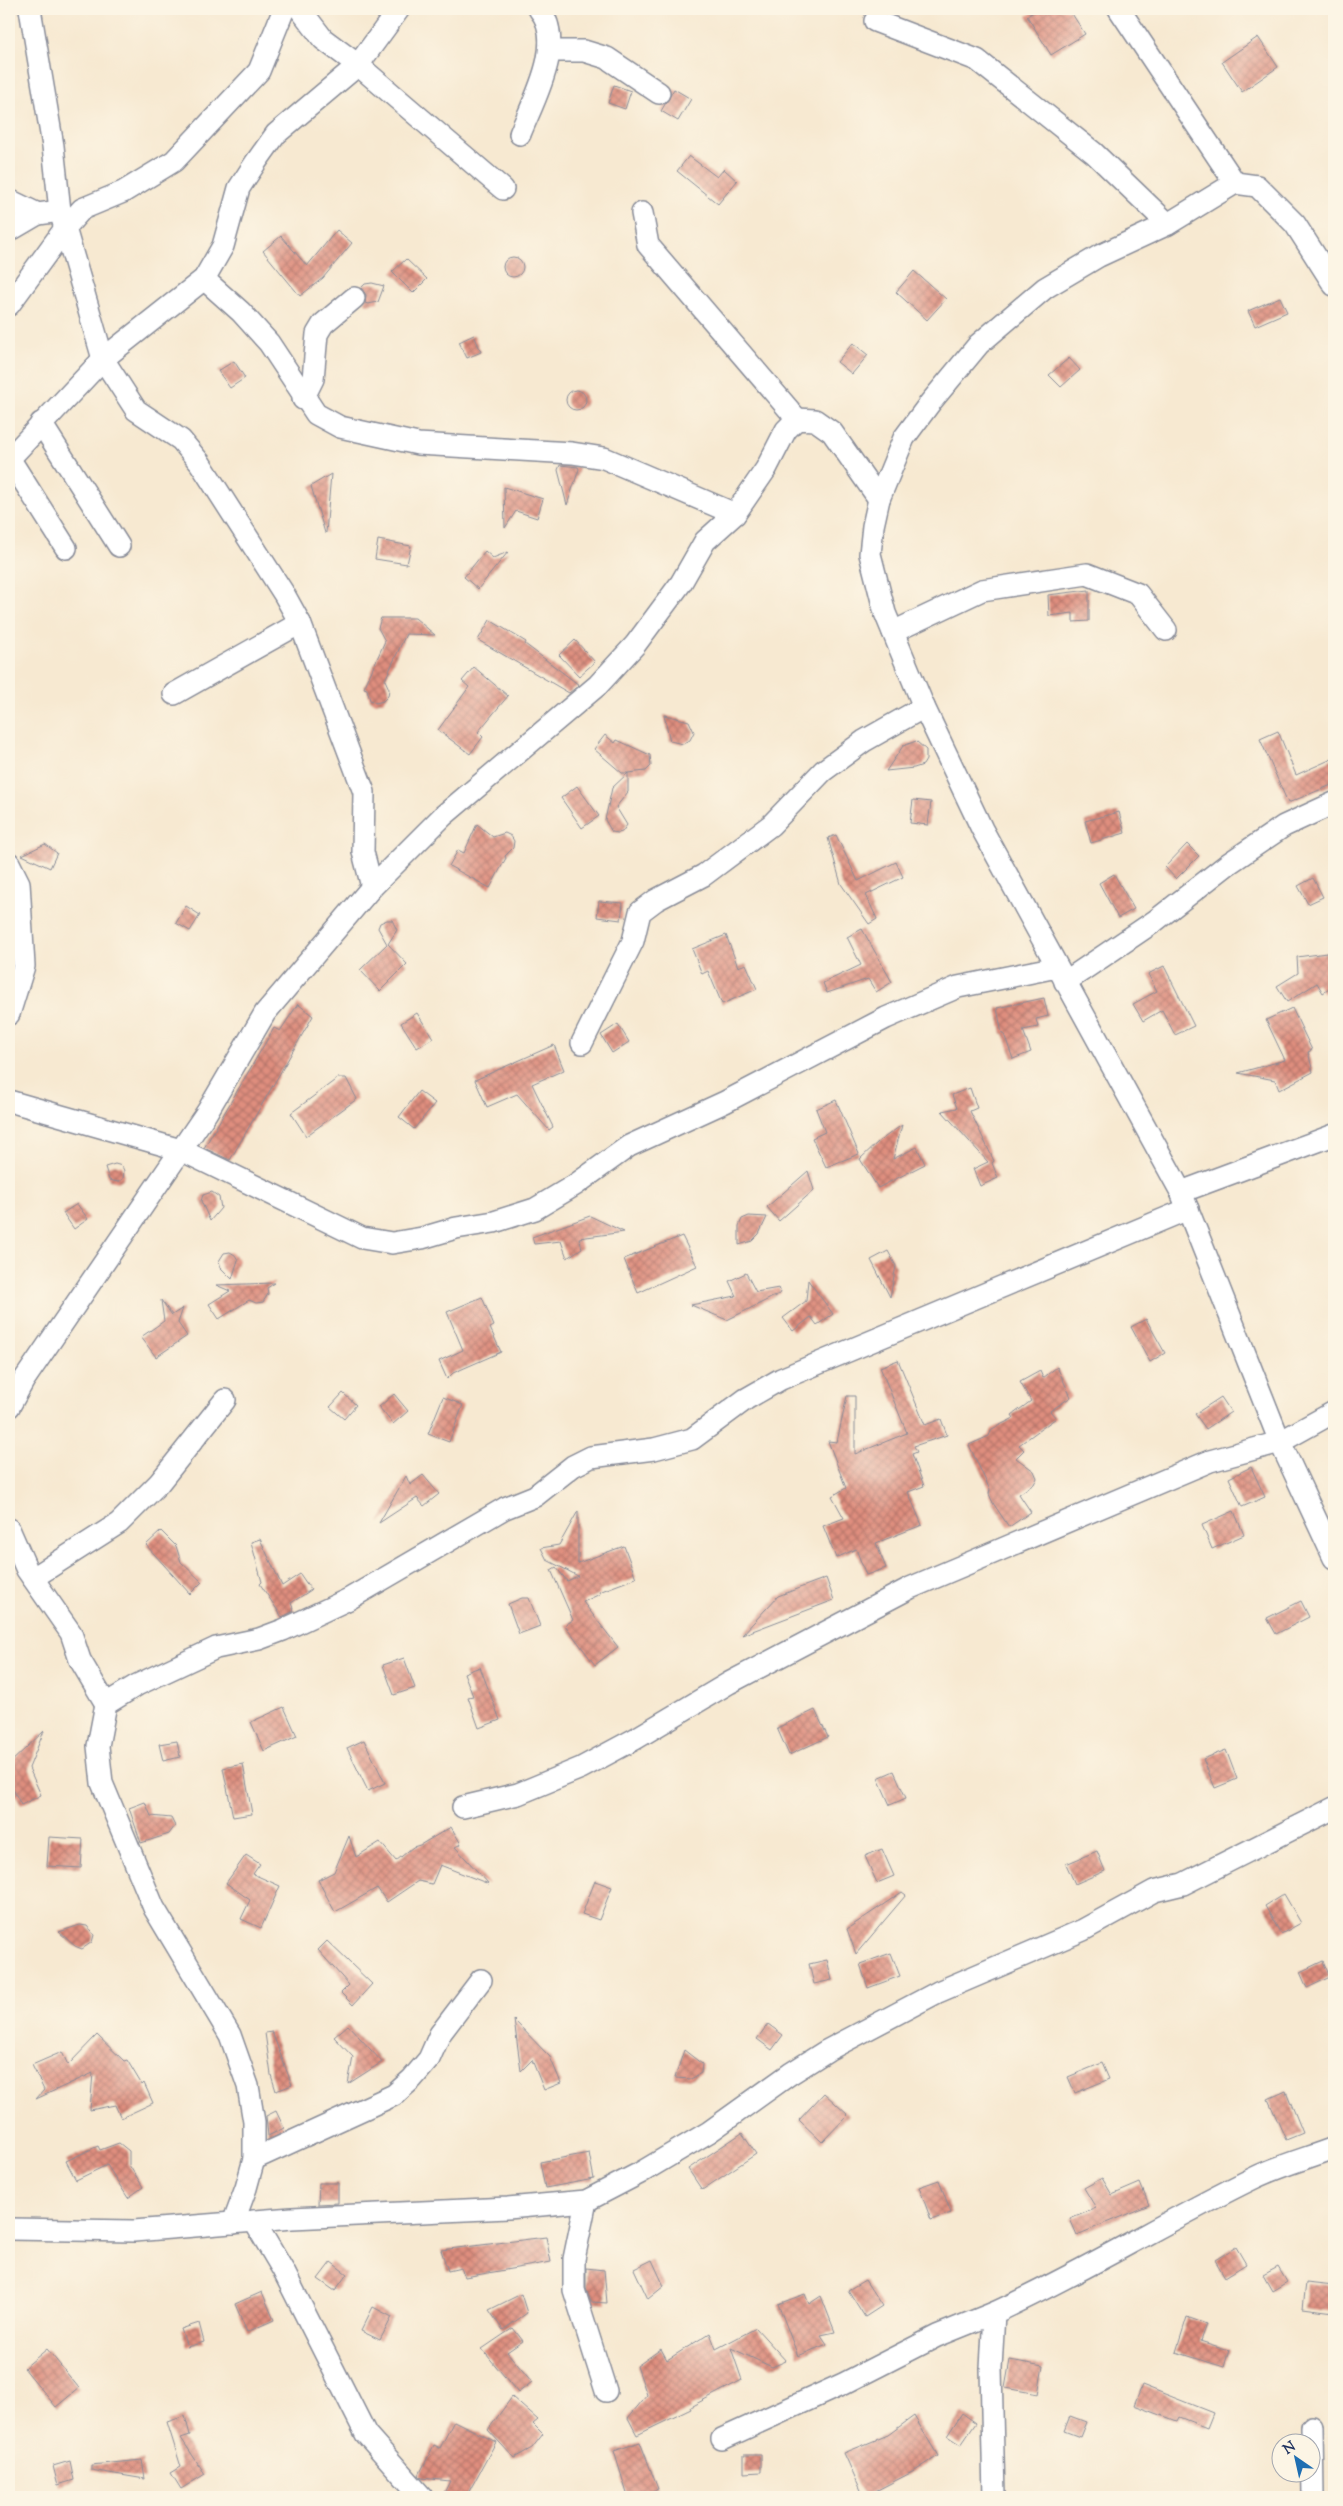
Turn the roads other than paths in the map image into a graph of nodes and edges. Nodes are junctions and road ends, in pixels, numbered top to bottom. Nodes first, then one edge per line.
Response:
1 (30, 9) edge
2 (284, 9) edge
3 (300, 9) edge
4 (399, 9) edge
5 (539, 9) edge
6 (1119, 9) edge
7 (875, 21) dead end
8 (550, 51) junction
9 (358, 66) junction
10 (659, 93) dead end
11 (520, 134) dead end
12 (1235, 184) junction
13 (503, 189) dead end
14 (9, 200) edge
15 (642, 213) dead end
16 (38, 214) junction
17 (63, 219) junction
18 (1168, 224) junction
19 (9, 231) edge
20 (204, 279) junction
21 (1334, 285) edge
22 (354, 298) dead end
23 (9, 305) edge
24 (103, 359) junction
25 (304, 399) junction
26 (797, 419) junction
27 (41, 423) junction
28 (9, 458) edge
29 (879, 499) junction
30 (735, 514) junction
31 (119, 546) dead end
32 (66, 548) dead end
33 (300, 623) junction
34 (1166, 630) dead end
35 (893, 632) junction
36 (174, 694) dead end
37 (924, 707) junction
38 (1334, 803) edge
39 (9, 863) edge
40 (372, 887) junction
41 (1061, 975) junction
42 (9, 1014) edge
43 (582, 1043) dead end
44 (9, 1101) edge
45 (1334, 1135) edge
46 (181, 1150) junction
47 (1184, 1201) junction
48 (224, 1400) dead end
49 (9, 1407) edge
50 (1334, 1412) edge
51 (1280, 1442) junction
52 (9, 1529) edge
53 (1334, 1558) edge
54 (33, 1578) junction
55 (106, 1704) junction
56 (463, 1807) dead end
57 (1334, 1808) edge
58 (481, 1980) dead end
59 (1334, 2148) edge
60 (254, 2159) junction
61 (586, 2201) junction
62 (254, 2221) junction
63 (233, 2223) junction
64 (9, 2229) edge
65 (994, 2313) junction
66 (606, 2391) dead end
67 (1312, 2428) dead end
68 (722, 2439) dead end
69 (422, 2497) edge
70 (994, 2497) edge
71 (1313, 2497) edge

1 - 17 street
2 - 17 street
3 - 9 street
4 - 9 street
5 - 8 street
6 - 12 street
7 - 18 street
8 - 10 street
8 - 11 street
9 - 13 street
9 - 20 street
12 - 18 street
12 - 21 street
14 - 16 street
15 - 26 street
16 - 17 street
16 - 19 street
17 - 23 street
17 - 24 street
18 - 29 street
20 - 24 street
20 - 25 street
22 - 25 street
24 - 27 street
24 - 33 street
25 - 30 street
26 - 29 street
26 - 30 street
27 - 28 street
27 - 31 street
28 - 32 street
29 - 35 street
30 - 40 street
33 - 36 street
33 - 40 street
34 - 35 street
35 - 37 street
37 - 41 street
37 - 43 street
38 - 41 street
39 - 42 street
40 - 46 street
41 - 46 street
41 - 47 street
44 - 46 street
45 - 47 street
46 - 49 street
47 - 51 street
47 - 55 street
48 - 54 street
50 - 51 street
51 - 53 street
51 - 56 street
52 - 54 street
54 - 55 street
55 - 60 street
57 - 61 street
58 - 60 street
59 - 65 street
60 - 63 street
61 - 62 street
61 - 66 street
62 - 63 street
62 - 69 street
63 - 64 street
65 - 68 street
65 - 70 street
67 - 71 street

